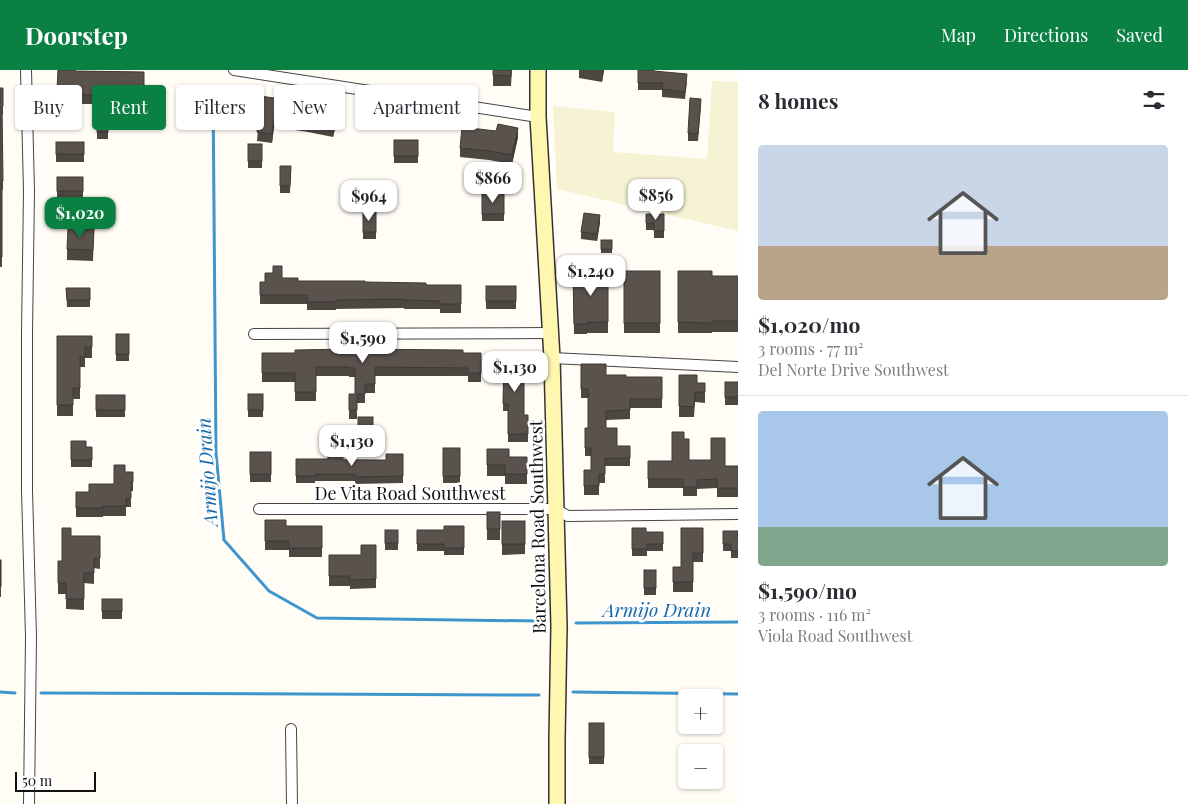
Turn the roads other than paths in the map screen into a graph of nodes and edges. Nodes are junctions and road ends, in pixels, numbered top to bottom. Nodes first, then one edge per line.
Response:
1 (26, 70) edge
2 (234, 70) edge
3 (538, 70) edge
4 (538, 117) junction
5 (551, 333) junction
6 (254, 334) dead end
7 (552, 358) junction
8 (738, 367) edge
9 (260, 509) dead end
10 (555, 509) junction
11 (738, 514) edge
12 (291, 729) dead end
13 (29, 804) edge
14 (292, 804) edge
15 (558, 804) edge

1 - 13 street
2 - 4 street
3 - 4 street, Barcelona Road Southwest
4 - 5 street, Barcelona Road Southwest
5 - 6 street
5 - 7 street, Barcelona Road Southwest
7 - 8 street
7 - 10 street, Barcelona Road Southwest
9 - 10 street, De Vita Road Southwest
10 - 11 street, De Vita Road Southwest
10 - 15 street, Barcelona Road Southwest
12 - 14 street

